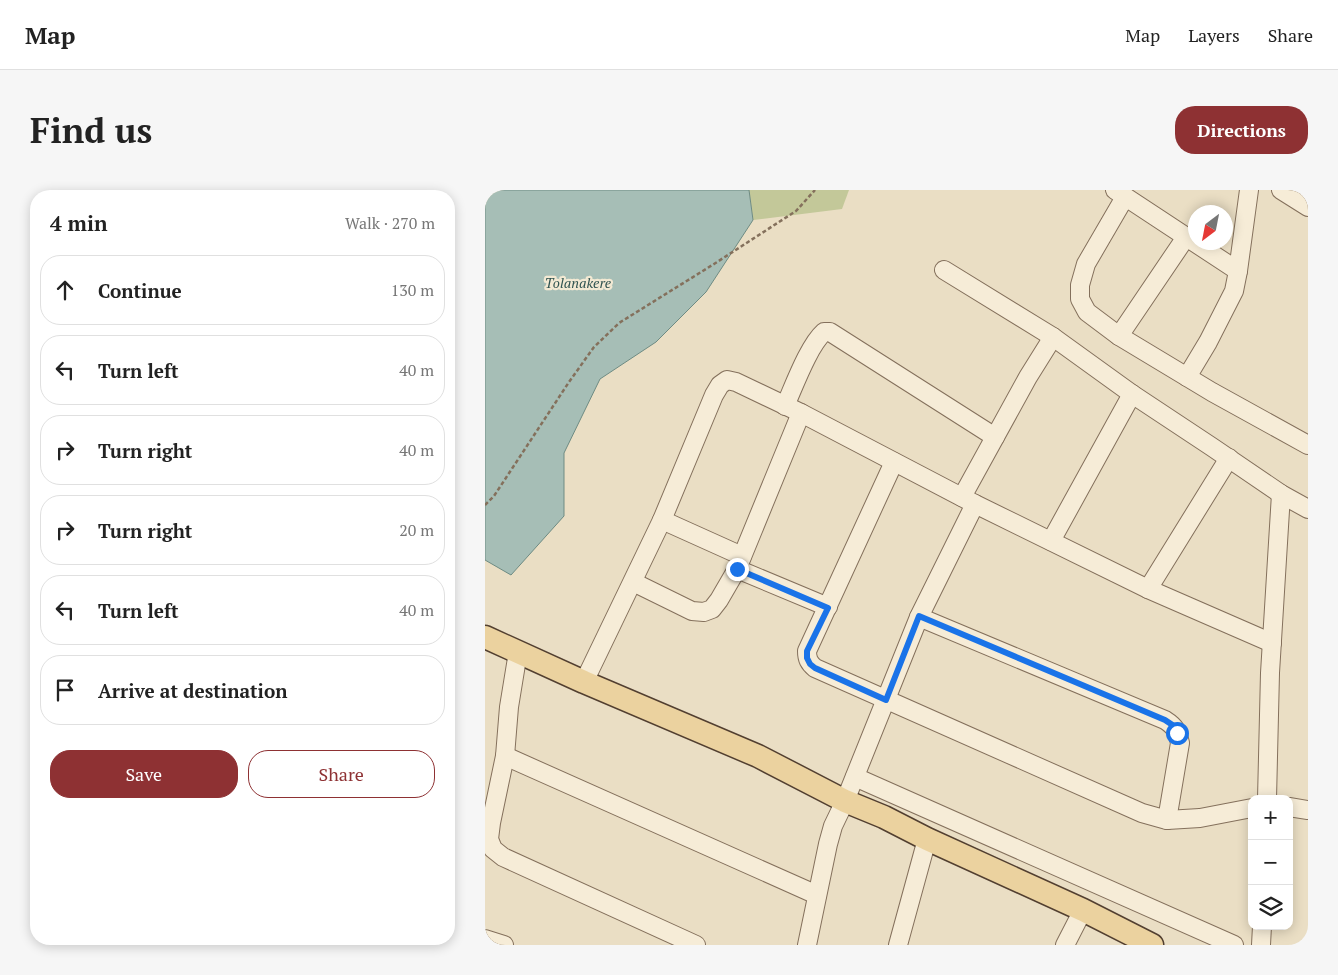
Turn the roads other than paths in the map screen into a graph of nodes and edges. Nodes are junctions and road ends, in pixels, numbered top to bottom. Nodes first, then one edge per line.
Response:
1 (1249, 190) edge
2 (1281, 190) edge
3 (1120, 193) edge
4 (1308, 208) edge
5 (1186, 236) junction
6 (944, 270) dead end
7 (1238, 270) junction
8 (1119, 336) junction
9 (1053, 337) junction
10 (1187, 377) junction
11 (1132, 394) junction
12 (793, 409) junction
13 (995, 437) junction
14 (1308, 445) edge
15 (1229, 458) junction
16 (894, 462) junction
17 (1281, 494) junction
18 (968, 500) junction
19 (1308, 509) edge
20 (662, 520) junction
21 (1051, 541) junction
22 (740, 563) junction
23 (633, 582) junction
24 (1148, 589) junction
25 (828, 608) junction
26 (919, 616) junction
27 (485, 638) edge
28 (1272, 643) junction
29 (518, 652) junction
30 (584, 682) junction
31 (886, 700) junction
32 (505, 756) junction
33 (855, 777) junction
34 (1267, 795) edge
35 (845, 801) junction
36 (1293, 808) edge
37 (1248, 809) edge
38 (1308, 810) edge
39 (1167, 820) junction
40 (927, 839) junction
41 (817, 895) junction
42 (1083, 910) junction
43 (1262, 930) edge
44 (485, 939) edge
45 (670, 939) edge
46 (504, 945) edge
47 (696, 945) edge
48 (807, 945) edge
49 (898, 945) edge
50 (1065, 945) edge
51 (1152, 945) edge
52 (1234, 945) edge
53 (1261, 945) edge

1 - 7 street
2 - 4 street
3 - 5 street
3 - 8 street
5 - 7 street
5 - 8 street
6 - 9 street
7 - 10 street
8 - 10 street
9 - 11 street
9 - 13 street
10 - 14 street
11 - 15 street
11 - 21 street
12 - 13 street
12 - 16 street
12 - 20 street
12 - 22 street
13 - 18 street
15 - 17 street
15 - 24 street
16 - 18 street
16 - 25 street
17 - 19 street
17 - 28 street
18 - 21 street
18 - 26 street
20 - 22 street
20 - 23 street
21 - 24 street
22 - 23 street
22 - 25 street
23 - 30 street
24 - 28 street
25 - 31 street
26 - 31 street
26 - 39 street
27 - 29 main road
28 - 34 street
29 - 30 main road
29 - 32 street
30 - 35 main road
31 - 33 street
31 - 39 street
32 - 41 street
32 - 45 street
33 - 35 street
33 - 52 street
35 - 40 main road
35 - 41 street
36 - 38 street
37 - 39 street
40 - 42 main road
40 - 49 street
41 - 48 street
42 - 50 street
42 - 51 main road
43 - 53 street
44 - 46 street
45 - 47 street

